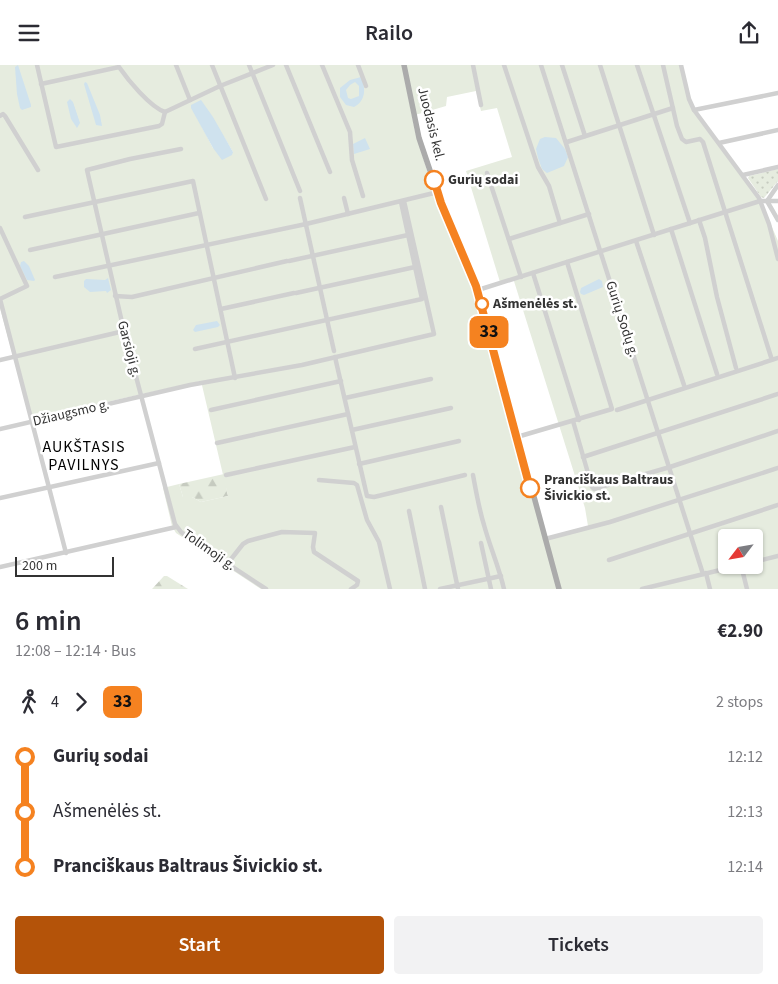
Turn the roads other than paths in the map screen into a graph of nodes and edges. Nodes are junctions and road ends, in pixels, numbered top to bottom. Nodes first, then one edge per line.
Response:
1 (37, 65) edge
2 (176, 65) edge
3 (212, 65) edge
4 (249, 65) edge
5 (273, 65) edge
6 (286, 65) edge
7 (322, 65) edge
8 (358, 65) edge
9 (404, 65) edge
10 (473, 65) edge
11 (504, 65) edge
12 (541, 65) edge
13 (562, 65) edge
14 (600, 65) edge
15 (637, 65) edge
16 (663, 65) edge
17 (681, 65) edge
18 (119, 66) edge
19 (253, 73) junction
20 (41, 84) junction
21 (220, 86) junction
22 (366, 86) dead end
23 (778, 93) edge
24 (190, 100) junction
25 (481, 105) dead end
26 (673, 108) junction
27 (694, 110) junction
28 (165, 112) junction
29 (653, 115) junction
30 (0, 116) edge
31 (619, 125) junction
32 (778, 130) edge
33 (585, 136) junction
34 (566, 142) junction
35 (719, 143) junction
36 (181, 149) dead end
37 (778, 167) edge
38 (38, 171) dead end
39 (330, 172) dead end
40 (487, 173) dead end
41 (743, 175) junction
42 (778, 185) edge
43 (300, 191) dead end
44 (438, 192) junction
45 (363, 196) dead end
46 (300, 198) dead end
47 (266, 199) dead end
48 (344, 199) dead end
49 (403, 201) junction
50 (760, 201) junction
51 (767, 201) junction
52 (778, 201) edge
53 (94, 202) junction
54 (724, 212) junction
55 (199, 213) junction
56 (348, 214) junction
57 (590, 214) junction
58 (24, 217) dead end
59 (699, 220) junction
60 (778, 220) edge
61 (306, 223) junction
62 (560, 223) junction
63 (690, 223) junction
64 (0, 228) edge
65 (671, 229) junction
66 (101, 234) junction
67 (408, 235) junction
68 (654, 235) junction
69 (509, 239) junction
70 (636, 241) junction
71 (206, 245) junction
72 (30, 250) dead end
73 (601, 251) junction
74 (313, 256) junction
75 (778, 259) edge
76 (567, 262) junction
77 (108, 267) junction
78 (415, 267) junction
79 (533, 273) junction
80 (55, 277) dead end
81 (214, 277) junction
82 (521, 277) junction
83 (320, 288) junction
84 (478, 291) junction
85 (116, 296) junction
86 (0, 299) edge
87 (222, 309) junction
88 (327, 320) junction
89 (124, 331) junction
90 (228, 341) junction
91 (195, 349) dead end
92 (334, 354) junction
93 (15, 357) junction
94 (771, 357) dead end
95 (778, 358) edge
96 (0, 360) edge
97 (736, 369) dead end
98 (717, 374) dead end
99 (235, 378) junction
100 (432, 379) dead end
101 (341, 381) junction
102 (684, 385) dead end
103 (778, 394) edge
104 (142, 396) junction
105 (345, 398) junction
106 (648, 400) junction
107 (451, 408) dead end
108 (614, 409) junction
109 (211, 410) dead end
110 (348, 414) junction
111 (576, 420) junction
112 (32, 422) junction
113 (0, 429) edge
114 (352, 430) junction
115 (778, 431) edge
116 (659, 433) junction
117 (517, 437) junction
118 (459, 441) dead end
119 (217, 443) dead end
120 (355, 447) junction
121 (583, 457) junction
122 (159, 463) junction
123 (359, 464) junction
124 (670, 467) junction
125 (778, 468) edge
126 (226, 475) dead end
127 (465, 475) dead end
128 (473, 475) dead end
129 (319, 480) dead end
130 (49, 487) junction
131 (0, 498) edge
132 (680, 500) junction
133 (778, 505) edge
134 (441, 507) dead end
135 (409, 511) dead end
136 (176, 527) junction
137 (691, 534) junction
138 (544, 539) junction
139 (481, 543) dead end
140 (66, 553) junction
141 (778, 556) edge
142 (609, 560) dead end
143 (763, 560) edge
144 (228, 563) junction
145 (0, 567) edge
146 (718, 571) edge
147 (705, 574) junction
148 (743, 574) edge
149 (501, 576) junction
150 (489, 579) junction
151 (671, 582) junction
152 (457, 587) edge
153 (266, 589) edge
154 (351, 589) edge
155 (390, 589) edge
156 (425, 589) edge
157 (440, 589) edge
158 (491, 589) edge
159 (504, 589) edge
160 (559, 589) edge
161 (642, 589) edge
162 (673, 589) edge
163 (710, 589) edge
164 (747, 589) edge

1 - 20 street
2 - 24 street
3 - 21 street
4 - 19 street
5 - 19 street
6 - 39 street
7 - 45 street
8 - 22 street
9 - 44 main road, Juodasis kel.
10 - 25 street
11 - 62 street
12 - 34 street, Gurių Sodų g.
13 - 33 street
14 - 31 street
15 - 29 street
16 - 26 street
17 - 27 street
18 - 20 street
18 - 28 street
19 - 21 street
19 - 43 street
20 - 28 street
21 - 24 street
21 - 47 street
23 - 27 street
24 - 28 street
26 - 29 street
26 - 54 street
27 - 35 street
29 - 31 street
29 - 63 street
30 - 38 street
31 - 33 street
31 - 68 street
32 - 35 street
33 - 34 street
34 - 57 street, Gurių Sodų g.
35 - 41 street
36 - 53 street, Garsioji g.
37 - 41 street
40 - 69 street
41 - 50 street
42 - 51 street
44 - 49 street
44 - 84 main road, Juodasis kel.
46 - 61 street
48 - 56 street
49 - 56 street
49 - 67 street
49 - 92 street, Džiaugsmo g.
50 - 51 street
50 - 54 street
50 - 75 street
51 - 52 street
51 - 60 street
53 - 55 street
53 - 58 street
53 - 66 street, Garsioji g.
54 - 59 street
54 - 94 street
55 - 66 street
55 - 71 street
56 - 61 street
57 - 62 street
57 - 73 street, Gurių Sodų g.
59 - 63 street
59 - 97 street
61 - 71 street
61 - 74 street
62 - 69 street
63 - 65 street
64 - 86 street
65 - 68 street
65 - 98 street
66 - 72 street
66 - 77 street, Garsioji g.
67 - 74 street
67 - 78 street
68 - 70 street
69 - 82 street
70 - 73 street
70 - 102 street
71 - 77 street
71 - 81 street
73 - 76 street
73 - 106 street, Gurių Sodų g.
74 - 81 street
74 - 83 street
76 - 79 street
76 - 108 street
77 - 80 street
77 - 85 street, Garsioji g.
78 - 83 street
78 - 88 street
79 - 82 street
79 - 111 street
81 - 85 street
81 - 87 street
82 - 84 street
83 - 87 street
83 - 88 street
84 - 117 main road, Juodasis kel.
85 - 89 street, Garsioji g.
86 - 93 street
87 - 90 street
88 - 90 street
88 - 92 street
89 - 93 street
89 - 104 street, Garsioji g.
90 - 91 street
90 - 99 street
92 - 99 street, Džiaugsmo g.
92 - 101 street
93 - 96 street
93 - 112 street
95 - 106 street
99 - 104 street, Džiaugsmo g.
100 - 105 street
101 - 105 street
101 - 109 street
103 - 116 street
104 - 112 street, Džiaugsmo g.
104 - 122 street, Garsioji g.
105 - 110 street
106 - 108 street
106 - 116 street, Gurių Sodų g.
107 - 114 street
108 - 111 street
110 - 114 street
110 - 119 street
111 - 117 street
111 - 121 street
112 - 113 street, Džiaugsmo g.
112 - 130 street
114 - 120 street
115 - 124 street
116 - 121 street
116 - 124 street, Gurių Sodų g.
117 - 138 main road, Juodasis kel.
118 - 123 street
120 - 123 street
120 - 126 street
121 - 124 street
122 - 130 street
122 - 136 street, Garsioji g.
123 - 127 street
124 - 132 street, Gurių Sodų g.
125 - 132 street
128 - 149 street
129 - 155 street
130 - 131 street
130 - 140 street
132 - 137 street, Gurių Sodų g.
132 - 138 street
133 - 137 street
134 - 152 street
135 - 156 street
136 - 140 street
136 - 144 street, Tolimoji g.
137 - 142 street
137 - 147 street, Gurių Sodų g.
138 - 160 main road, Juodasis kel.
139 - 150 street
140 - 145 street
141 - 143 street
144 - 153 street, Tolimoji g.
144 - 154 street
146 - 147 street
147 - 151 street
147 - 163 street, Gurių Sodų g.
148 - 164 street
149 - 150 street
149 - 159 street
150 - 152 street
150 - 158 street
151 - 161 street
151 - 162 street
152 - 157 street

